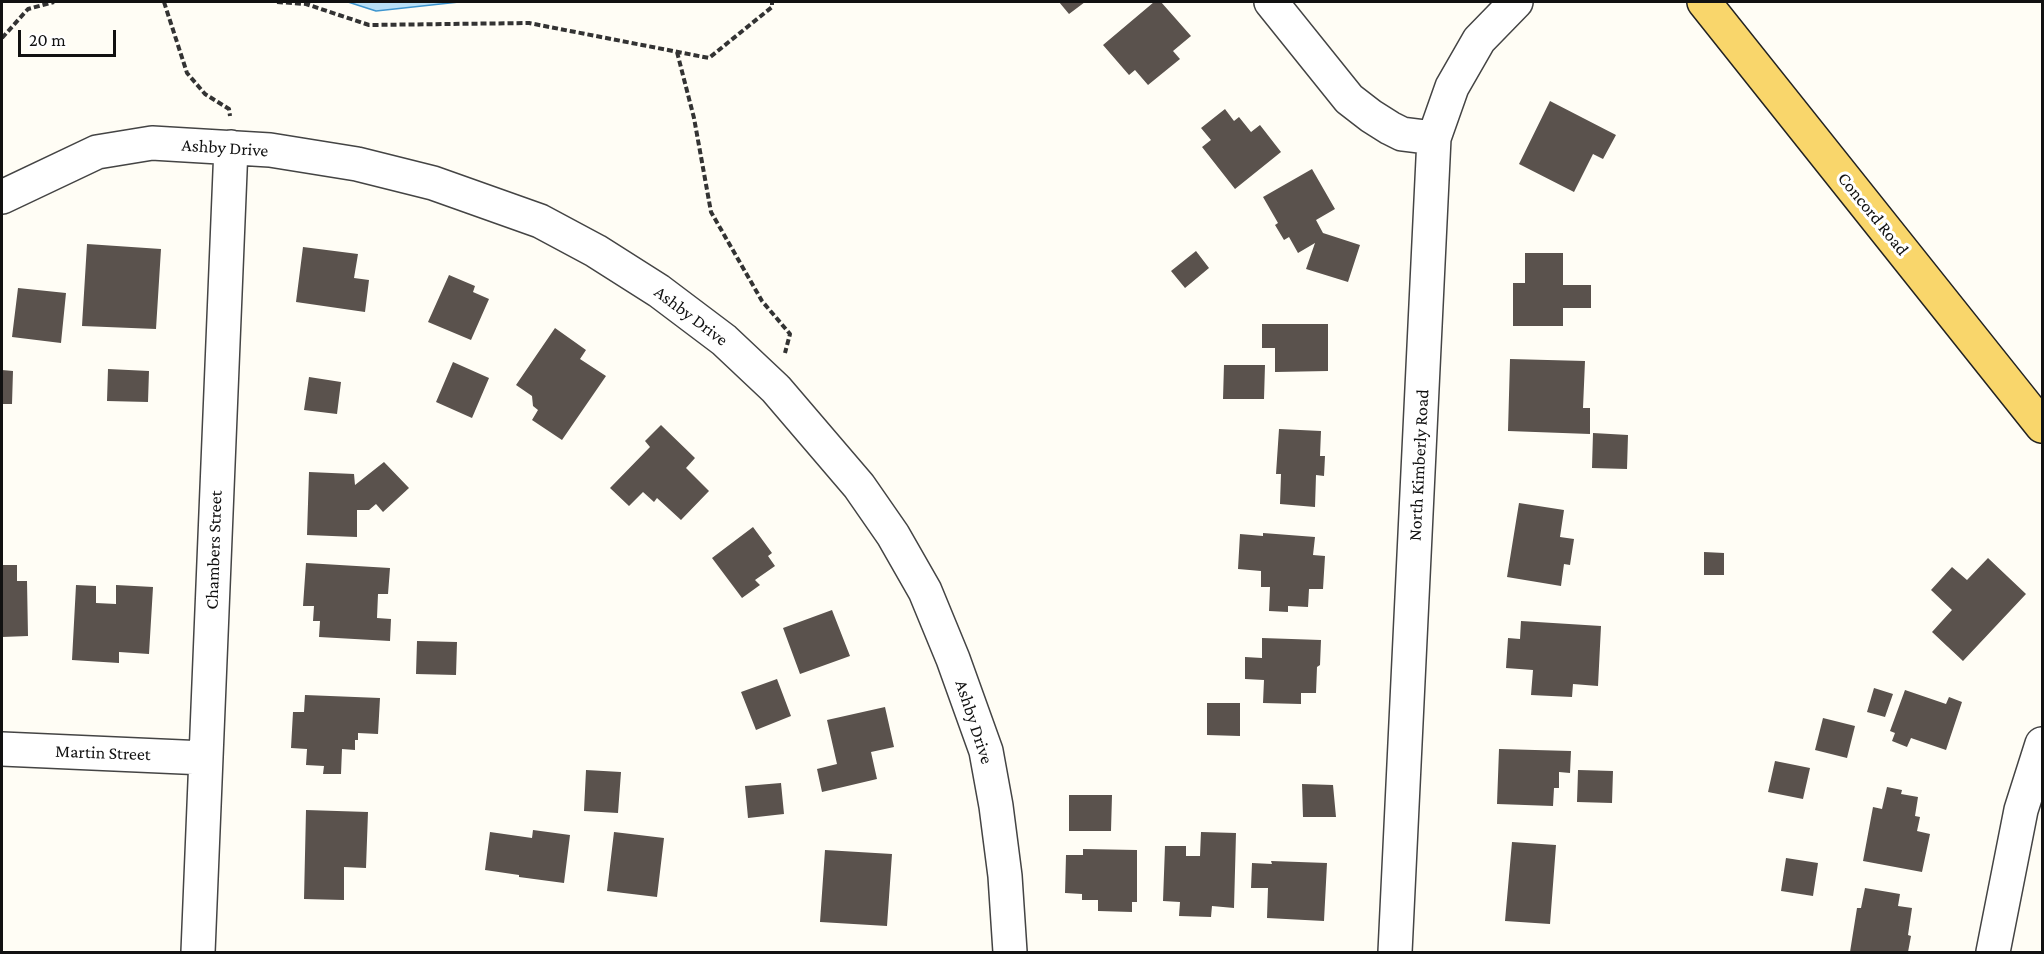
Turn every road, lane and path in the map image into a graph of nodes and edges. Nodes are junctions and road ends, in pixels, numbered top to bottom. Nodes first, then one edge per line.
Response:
1 (54, 2) edge
2 (164, 2) edge
3 (277, 2) edge
4 (772, 2) edge
5 (1271, 2) edge
6 (1516, 2) edge
7 (1704, 2) edge
8 (2, 38) edge
9 (677, 52) junction
10 (1434, 138) junction
11 (231, 147) junction
12 (2, 198) edge
13 (776, 389) junction
14 (2043, 426) edge
15 (2043, 744) edge
16 (2, 749) edge
17 (206, 758) junction
18 (198, 952) edge
19 (1010, 952) edge
20 (1395, 952) edge
21 (1993, 952) edge

1 - 8 path
2 - 11 path
3 - 9 path
4 - 9 path
5 - 10 street
6 - 10 street, North Kimberly Road
7 - 14 main road, Concord Road
9 - 13 path
10 - 20 street, North Kimberly Road
11 - 12 street, Ashby Drive
11 - 13 street, Ashby Drive
11 - 17 street, Chambers Street
13 - 19 street, Ashby Drive
15 - 21 street
16 - 17 street, Martin Street
17 - 18 street, Chambers Street

